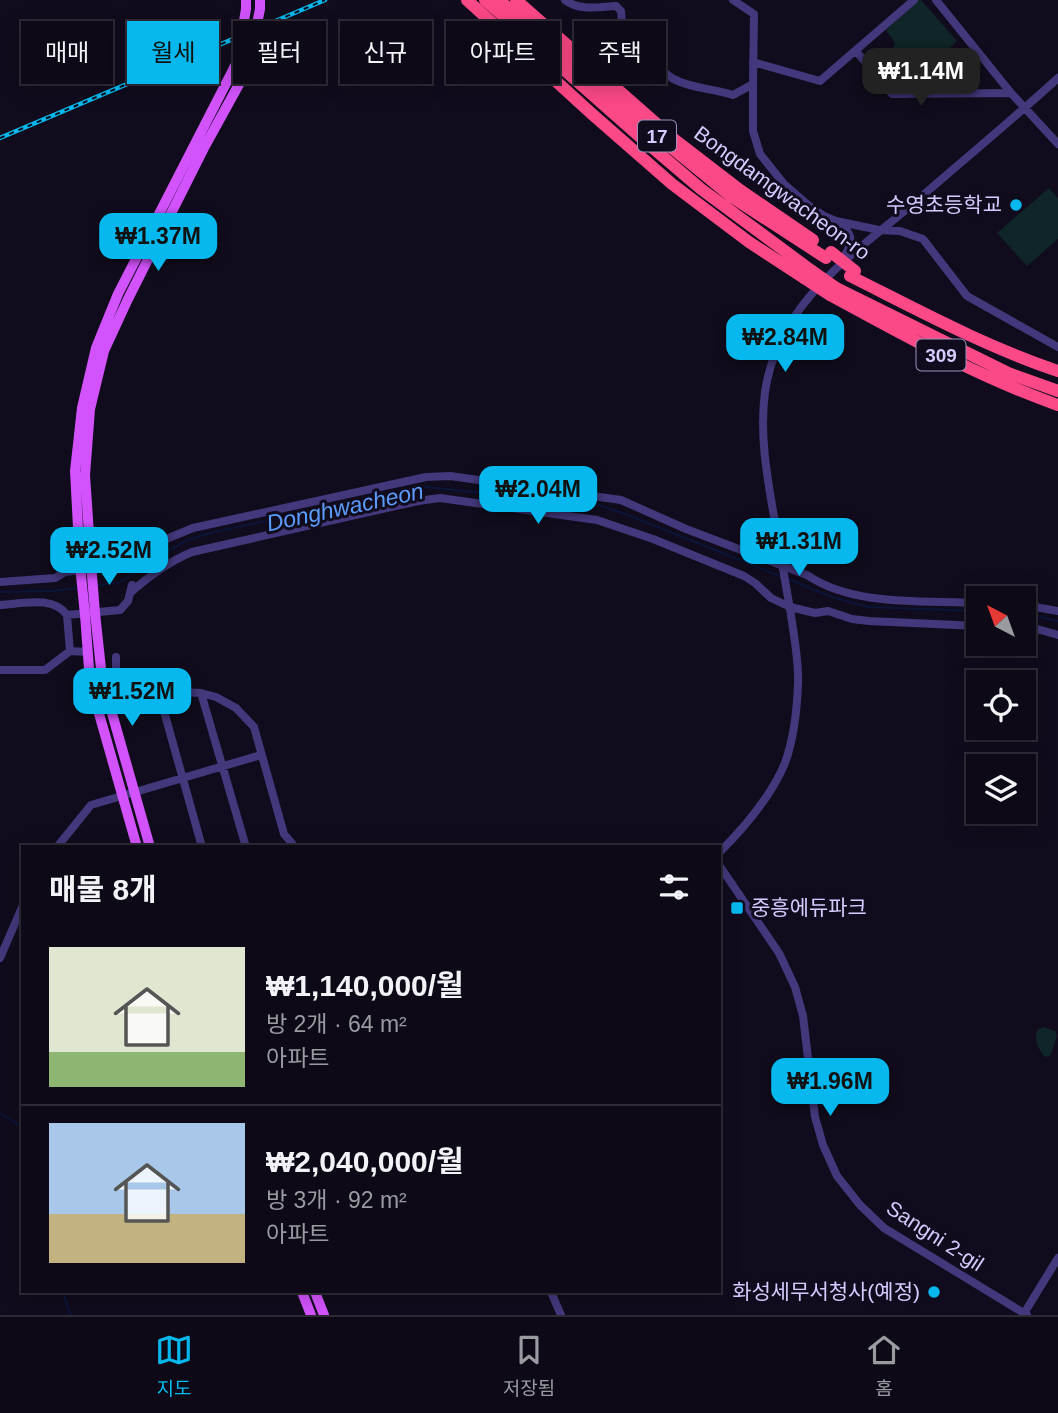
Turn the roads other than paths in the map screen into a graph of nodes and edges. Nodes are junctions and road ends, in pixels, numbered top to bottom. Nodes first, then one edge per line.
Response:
1 (246, 0) edge
2 (260, 0) edge
3 (467, 0) edge
4 (516, 0) edge
5 (565, 0) edge
6 (623, 0) edge
7 (733, 0) edge
8 (914, 0) edge
9 (936, 0) edge
10 (490, 5) edge
11 (621, 11) junction
12 (856, 51) junction
13 (753, 62) junction
14 (1058, 78) edge
15 (753, 85) junction
16 (1011, 93) junction
17 (1024, 108) junction
18 (1058, 144) edge
19 (836, 221) junction
20 (879, 230) junction
21 (828, 255) junction
22 (838, 265) junction
23 (853, 273) junction
24 (833, 291) junction
25 (1058, 347) edge
26 (1058, 365) edge
27 (1058, 371) edge
28 (1058, 391) edge
29 (1058, 405) edge
30 (138, 549) dead end
31 (135, 560) dead end
32 (85, 564) junction
33 (0, 582) edge
34 (966, 602) edge
35 (0, 605) edge
36 (1036, 607) edge
37 (1058, 611) edge
38 (90, 614) junction
39 (67, 615) junction
40 (966, 626) edge
41 (1036, 629) edge
42 (1058, 635) edge
43 (70, 651) junction
44 (88, 653) junction
45 (116, 657) dead end
46 (0, 670) edge
47 (104, 687) junction
48 (201, 693) junction
49 (261, 755) junction
50 (222, 766) junction
51 (183, 778) junction
52 (134, 792) junction
53 (122, 796) junction
54 (59, 845) edge
55 (136, 845) edge
56 (149, 845) edge
57 (201, 845) edge
58 (245, 845) edge
59 (293, 845) edge
60 (721, 851) edge
61 (721, 869) edge
62 (21, 910) edge
63 (0, 958) edge
64 (1058, 1258) edge
65 (302, 1293) edge
66 (315, 1293) edge
67 (551, 1293) edge
68 (1025, 1314) edge
69 (311, 1315) edge
70 (324, 1315) edge
71 (561, 1315) edge

1 - 32 main road
2 - 32 main road
3 - 10 highway
4 - 21 highway, Bongdamgwacheon-ro
5 - 11 street
6 - 11 street
7 - 13 street
8 - 12 street
9 - 16 street
10 - 21 highway, 17
10 - 24 highway, 17, bridge
11 - 15 street
12 - 13 street
12 - 16 street
13 - 15 street
14 - 17 street
15 - 19 street
16 - 17 street
17 - 18 street
17 - 20 street
19 - 20 street
19 - 22 street
20 - 22 street
20 - 25 street
21 - 23 highway, 17
22 - 60 street, bridge
23 - 26 highway, Bongdamgwacheon-ro / 309
23 - 27 highway, 17
24 - 28 highway, 17
24 - 29 highway, 309
30 - 34 street
31 - 33 street
32 - 38 main road, bridge
35 - 39 street
36 - 37 street
38 - 44 main road
38 - 47 main road
39 - 40 street
39 - 43 street
41 - 42 street
43 - 44 street
43 - 46 street
44 - 53 main road
45 - 47 street
47 - 52 main road
48 - 49 street
48 - 50 street
48 - 51 street
49 - 50 street
49 - 59 street
50 - 51 street
50 - 58 street
51 - 52 street
51 - 57 street
52 - 53 street
52 - 56 main road
53 - 54 street
53 - 55 main road
61 - 68 street, Sangni 2-gil
62 - 63 street
64 - 68 street
65 - 69 main road
66 - 70 main road
67 - 71 street

